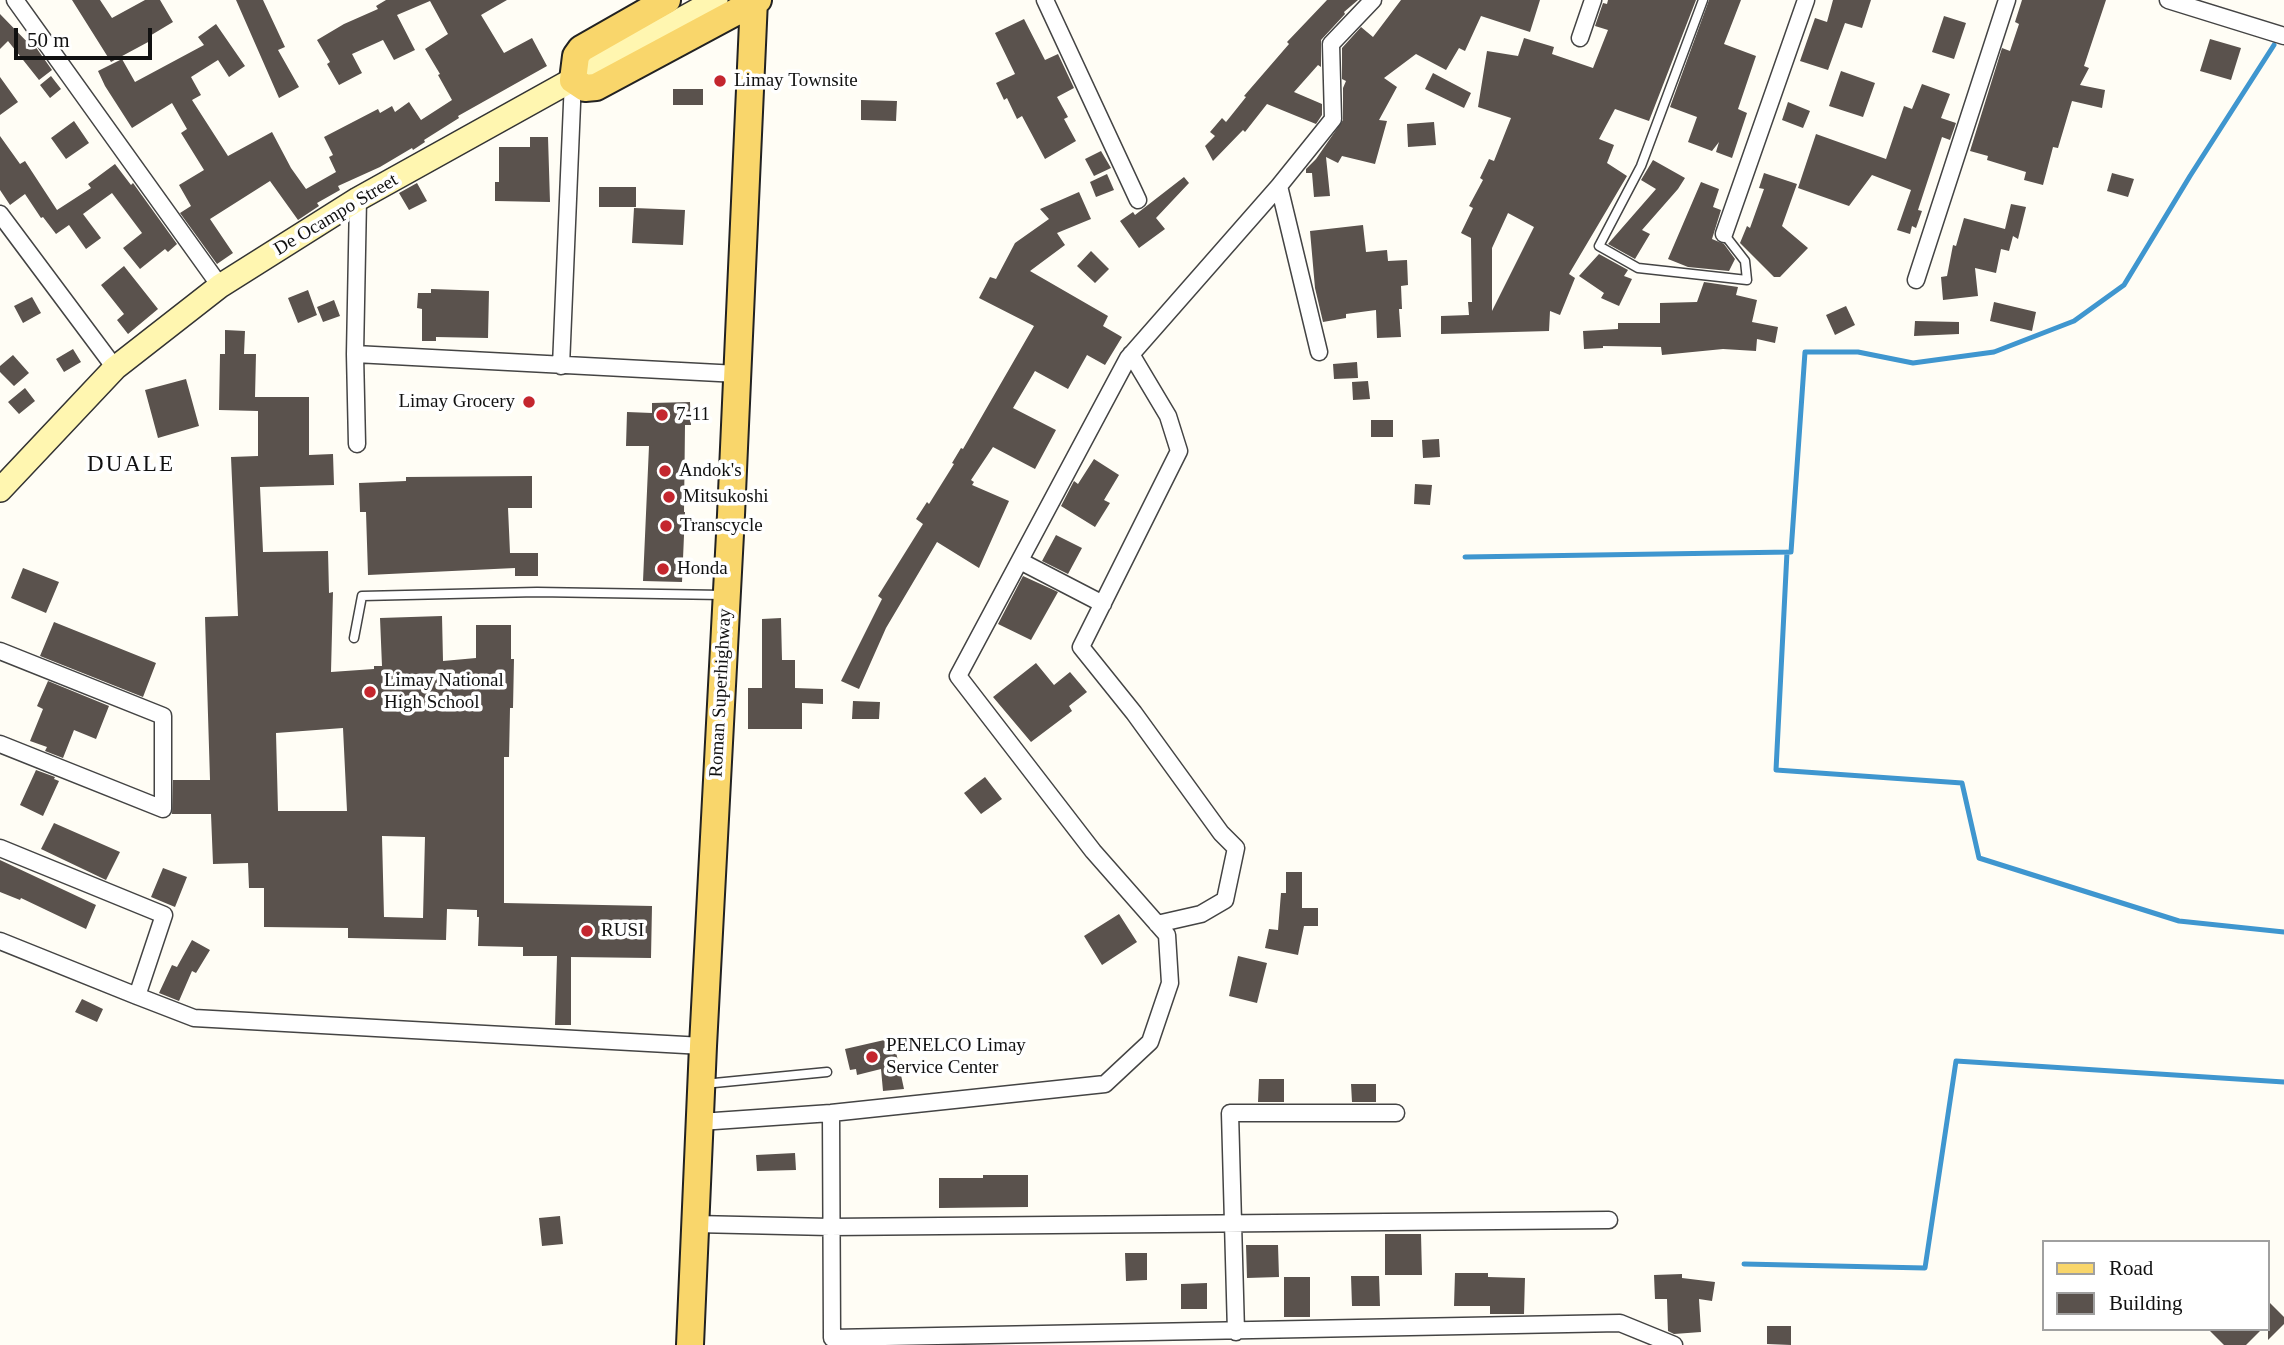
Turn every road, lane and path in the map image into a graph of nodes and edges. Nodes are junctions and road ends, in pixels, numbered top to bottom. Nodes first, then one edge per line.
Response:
1 (15, 0) edge
2 (667, 0) edge
3 (716, 0) edge
4 (1045, 0) edge
5 (1373, 0) edge
6 (1593, 0) edge
7 (1703, 0) edge
8 (1806, 0) edge
9 (2007, 0) edge
10 (2168, 0) edge
11 (756, 1) edge
12 (2199, 5) edge
13 (2282, 31) edge
14 (1580, 38) dead end
15 (579, 76) junction
16 (1279, 186) junction
17 (358, 199) junction
18 (1138, 200) dead end
19 (0, 214) edge
20 (1724, 234) joint
21 (1916, 280) dead end
22 (220, 286) junction
23 (1319, 352) dead end
24 (355, 354) junction
25 (1131, 354) junction
26 (561, 366) junction
27 (115, 368) junction
28 (738, 374) junction
29 (357, 444) dead end
30 (0, 490) edge
31 (1020, 561) junction
32 (726, 596) junction
33 (1103, 604) junction
34 (354, 638) dead end
35 (0, 652) edge
36 (0, 744) edge
37 (0, 848) edge
38 (1157, 924) junction
39 (0, 941) edge
40 (137, 996) junction
41 (703, 1046) junction
42 (827, 1072) dead end
43 (701, 1084) junction
44 (831, 1113) junction
45 (1395, 1113) dead end
46 (700, 1122) junction
47 (1609, 1220) dead end
48 (1233, 1222) junction
49 (695, 1224) junction
50 (830, 1227) junction
51 (1236, 1332) junction
52 (690, 1345) edge
53 (1674, 1345) edge

1 - 22 street
2 - 15 main road
3 - 15 street, De Ocampo Street
4 - 18 street
5 - 16 street
6 - 14 street
7 - 20 lane
8 - 20 street
9 - 21 street
10 - 12 street
11 - 15 main road
11 - 28 main road, Roman Superhighway
12 - 13 street
15 - 17 street, De Ocampo Street
15 - 26 street
16 - 23 street
16 - 25 street
17 - 22 street, De Ocampo Street
17 - 24 street
19 - 27 street
22 - 27 street, De Ocampo Street
24 - 26 street
24 - 29 street
25 - 31 street
25 - 33 street
26 - 28 street
27 - 30 street, De Ocampo Street
28 - 32 main road, Roman Superhighway
31 - 33 street
31 - 38 street
32 - 34 lane
32 - 41 main road, Roman Superhighway
33 - 38 street
35 - 36 street
37 - 40 street
38 - 44 street
39 - 40 street
40 - 41 street
41 - 43 main road, Roman Superhighway
42 - 43 lane
43 - 46 main road, Roman Superhighway
44 - 46 street
44 - 50 street
45 - 48 street
46 - 49 main road, Roman Superhighway
47 - 48 street
48 - 50 street
48 - 51 street
49 - 50 street
49 - 52 main road, Roman Superhighway
50 - 51 street
51 - 53 street

